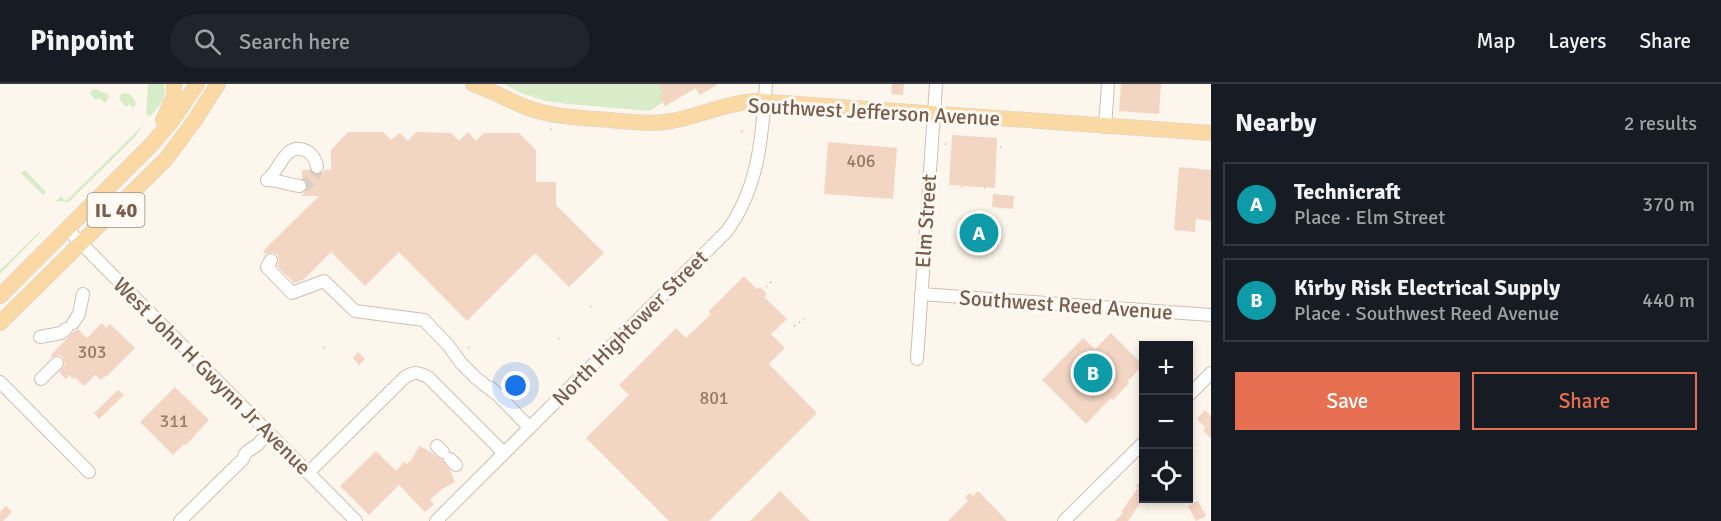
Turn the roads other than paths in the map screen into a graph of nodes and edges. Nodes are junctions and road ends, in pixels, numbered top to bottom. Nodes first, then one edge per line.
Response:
1 (174, 84) edge
2 (197, 84) edge
3 (218, 84) edge
4 (227, 84) edge
5 (475, 84) edge
6 (765, 84) edge
7 (936, 84) edge
8 (1108, 84) edge
9 (764, 102) junction
10 (934, 115) junction
11 (1105, 127) junction
12 (1211, 133) edge
13 (317, 167) dead end
14 (141, 185) junction
15 (300, 186) dead end
16 (103, 195) junction
17 (68, 230) junction
18 (81, 244) junction
19 (271, 260) dead end
20 (83, 294) dead end
21 (921, 294) junction
22 (0, 296) edge
23 (1211, 315) edge
24 (0, 323) edge
25 (40, 337) dead end
26 (917, 358) dead end
27 (57, 363) dead end
28 (40, 379) dead end
29 (1209, 379) edge
30 (0, 382) edge
31 (1189, 395) edge
32 (530, 428) junction
33 (269, 433) junction
34 (1139, 446) edge
35 (504, 453) junction
36 (89, 472) dead end
37 (308, 473) junction
38 (180, 521) edge
39 (356, 521) edge
40 (436, 521) edge
41 (1064, 521) edge

1 - 16 main road
2 - 16 main road, IL 40
3 - 14 main road, IL 40
4 - 14 main road
5 - 9 main road, Southwest Jefferson Avenue
6 - 9 street, North Hightower Street
7 - 10 street, Elm Street
8 - 11 street
9 - 10 main road, Southwest Jefferson Avenue
9 - 32 street, North Hightower Street
10 - 11 main road, Southwest Jefferson Avenue
10 - 21 street, Elm Street
11 - 12 main road, Southwest Jefferson Avenue
13 - 15 street
14 - 18 main road, IL 40
16 - 17 main road, IL 40
17 - 18 street, West John H Gwynn Jr Avenue
17 - 22 main road, IL 40
18 - 24 main road, IL 40
18 - 33 street, West John H Gwynn Jr Avenue
19 - 32 street
20 - 25 street
21 - 23 street, Southwest Reed Avenue
21 - 26 street, Elm Street
27 - 28 street
29 - 31 street
30 - 36 street
32 - 35 street, North Hightower Street
33 - 37 street, West John H Gwynn Jr Avenue
33 - 38 street
34 - 41 street
35 - 37 street
35 - 40 street, North Hightower Street
37 - 39 street, West John H Gwynn Jr Avenue

